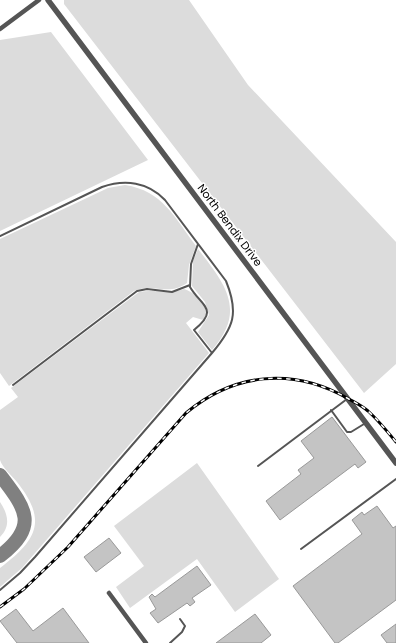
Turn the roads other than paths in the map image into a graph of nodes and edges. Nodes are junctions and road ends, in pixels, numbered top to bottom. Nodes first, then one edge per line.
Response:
1 (39, 0) edge
2 (48, 0) edge
3 (0, 29) edge
4 (0, 236) edge
5 (198, 244) junction
6 (190, 285) junction
7 (212, 353) junction
8 (13, 385) dead end
9 (348, 398) junction
10 (331, 410) junction
11 (366, 423) junction
12 (396, 463) edge
13 (258, 466) dead end
14 (396, 479) edge
15 (301, 550) dead end
16 (0, 590) edge
17 (109, 593) dead end
18 (180, 619) dead end
19 (146, 643) edge
20 (170, 643) edge

1 - 3 street
2 - 9 street, North Bendix Drive
4 - 5 lane
5 - 6 lane
5 - 7 lane
6 - 7 lane
6 - 8 lane
7 - 16 lane
9 - 10 lane
9 - 11 street, North Bendix Drive
10 - 11 lane
10 - 13 lane
11 - 12 street, North Bendix Drive
14 - 15 lane
17 - 19 street
18 - 20 lane

